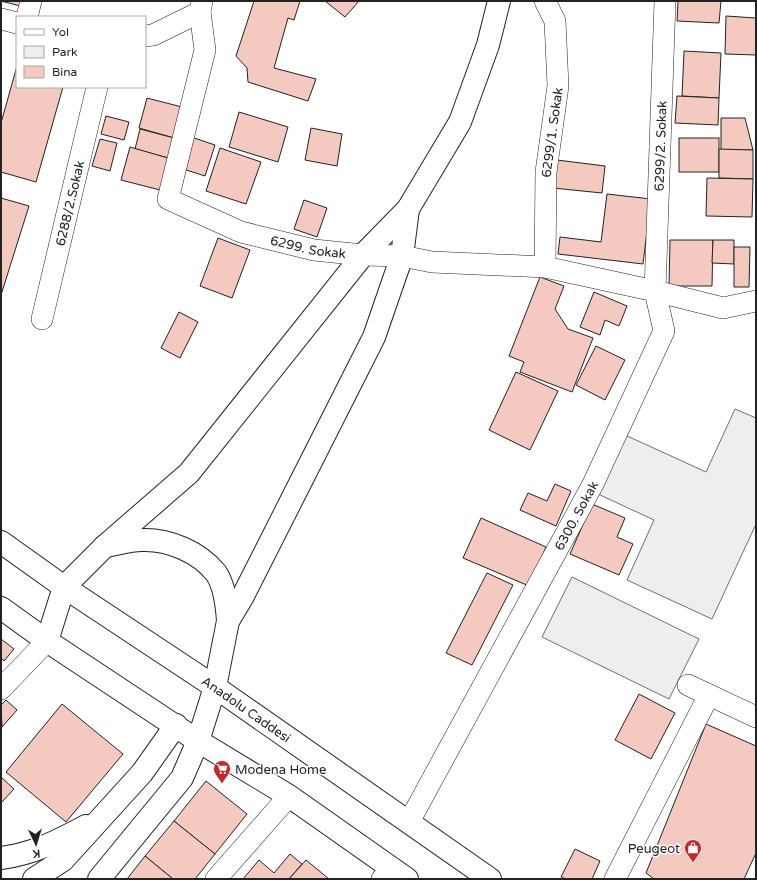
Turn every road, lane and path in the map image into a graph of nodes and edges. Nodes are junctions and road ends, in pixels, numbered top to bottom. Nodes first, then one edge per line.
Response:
1 (31, 1) edge
2 (499, 1) edge
3 (546, 1) edge
4 (664, 1) edge
5 (201, 7) edge
6 (27, 16) edge
7 (146, 36) edge
8 (97, 88) edge
9 (408, 210) junction
10 (362, 255) junction
11 (402, 256) junction
12 (545, 267) junction
13 (655, 291) junction
14 (751, 306) edge
15 (42, 319) dead end
16 (1, 542) edge
17 (105, 546) junction
18 (64, 587) junction
19 (1, 608) edge
20 (228, 621) junction
21 (47, 641) junction
22 (688, 685) dead end
23 (215, 687) junction
24 (1, 689) edge
25 (709, 695) junction
26 (756, 718) edge
27 (176, 725) junction
28 (198, 741) junction
29 (289, 796) junction
30 (101, 818) junction
31 (409, 822) junction
32 (1, 858) edge
33 (394, 875) edge
34 (34, 879) edge
35 (99, 879) edge
36 (216, 879) edge
37 (490, 879) edge
38 (615, 879) edge

1 - 6 street
2 - 9 main road
3 - 12 street, 6299/1. Sokak
4 - 13 street, 6299/2. Sokak
5 - 7 street
5 - 10 street, 6299. Sokak
8 - 15 street, 6288/2.Sokak
9 - 10 main road
9 - 11 main road
10 - 11 street, 6299. Sokak
10 - 17 main road
11 - 12 street, 6299. Sokak
11 - 20 main road
12 - 13 street, 6299. Sokak
13 - 14 street
13 - 31 street, 6300. Sokak
16 - 18 main road, Anadolu Caddesi
17 - 18 main road
17 - 20 main road
18 - 21 main road
18 - 23 main road, Anadolu Caddesi
19 - 21 main road
20 - 23 main road
21 - 24 street
21 - 27 main road
22 - 25 street
23 - 28 main road
23 - 31 main road, Anadolu Caddesi
25 - 26 street
25 - 38 street
27 - 28 main road
27 - 30 main road
28 - 29 main road
28 - 35 main road
29 - 33 main road
29 - 36 street
30 - 32 main road
30 - 34 main road
31 - 37 main road, Anadolu Caddesi

